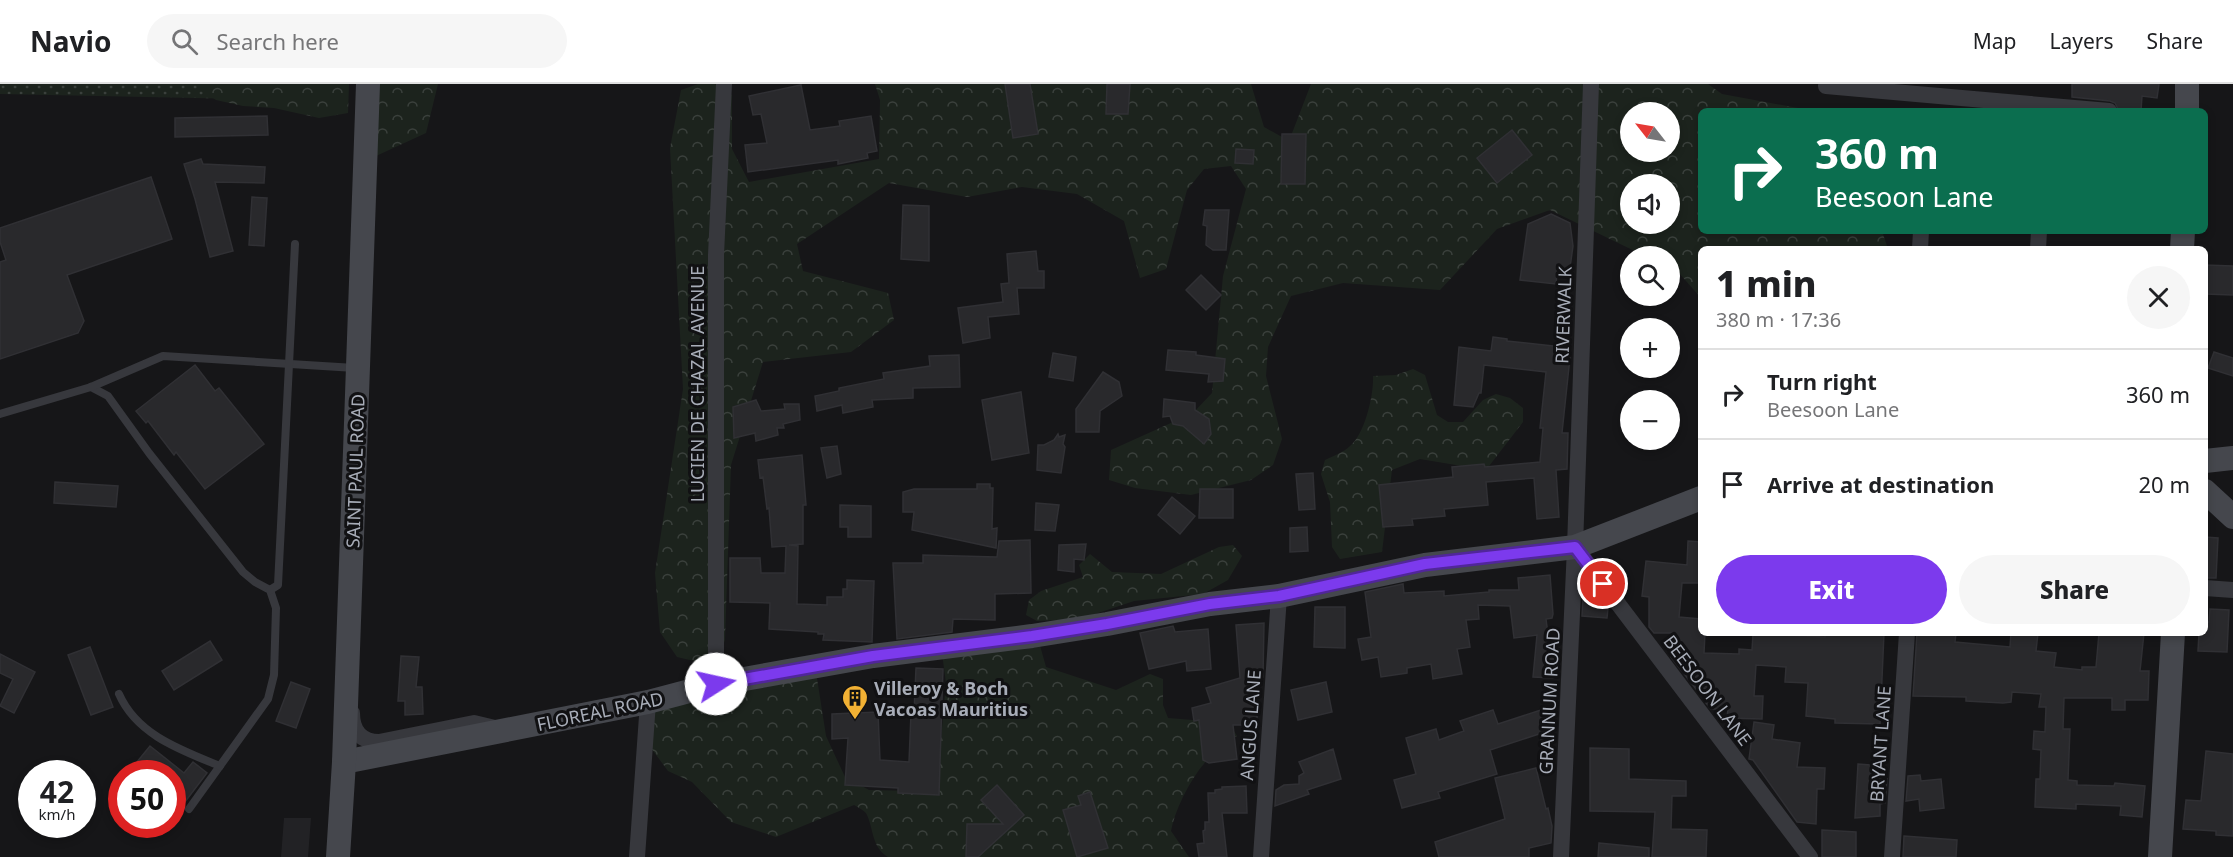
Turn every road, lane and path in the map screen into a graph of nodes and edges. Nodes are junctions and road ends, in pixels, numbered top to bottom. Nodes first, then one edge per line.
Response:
1 (368, 84) edge
2 (724, 84) edge
3 (1591, 84) edge
4 (2187, 84) edge
5 (1826, 86) dead end
6 (2075, 108) edge
7 (2187, 108) edge
8 (295, 244) dead end
9 (290, 366) junction
10 (358, 368) junction
11 (91, 387) junction
12 (0, 414) edge
13 (2233, 458) edge
14 (2208, 461) edge
15 (2208, 494) edge
16 (1698, 499) edge
17 (2233, 517) edge
18 (1575, 547) junction
19 (2208, 588) edge
20 (270, 590) junction
21 (2233, 590) edge
22 (1279, 596) junction
23 (349, 635) junction
24 (1907, 636) edge
25 (2173, 636) edge
26 (716, 684) junction
27 (119, 694) dead end
28 (648, 702) junction
29 (504, 731) junction
30 (344, 762) junction
31 (220, 766) junction
32 (189, 809) dead end
33 (338, 857) edge
34 (637, 857) edge
35 (1261, 857) edge
36 (1561, 857) edge
37 (1810, 857) edge
38 (1892, 857) edge
39 (2160, 857) edge

1 - 10 main road, SAINT PAUL ROAD
2 - 26 street, LUCIEN DE CHAZAL AVENUE
3 - 18 street, RIVERWALK
4 - 7 main road
5 - 6 street
8 - 9 lane
9 - 10 lane
9 - 11 lane
9 - 20 lane
10 - 23 main road, SAINT PAUL ROAD
11 - 12 lane
11 - 20 lane
13 - 14 main road
15 - 17 main road
16 - 18 main road, FLOREAL ROAD
18 - 22 main road, FLOREAL ROAD
18 - 36 street, GRANNUM ROAD
18 - 37 street, BEESOON LANE
19 - 21 street
20 - 31 lane
22 - 26 main road, FLOREAL ROAD
22 - 35 street, ANGUS LANE
23 - 29 street
23 - 30 main road, SAINT PAUL ROAD
24 - 38 street, BRYANT LANE
25 - 39 main road
26 - 28 main road, FLOREAL ROAD
27 - 31 lane
28 - 29 main road, FLOREAL ROAD
28 - 34 street
29 - 30 main road, FLOREAL ROAD
30 - 33 main road, SAINT PAUL ROAD
31 - 32 lane

